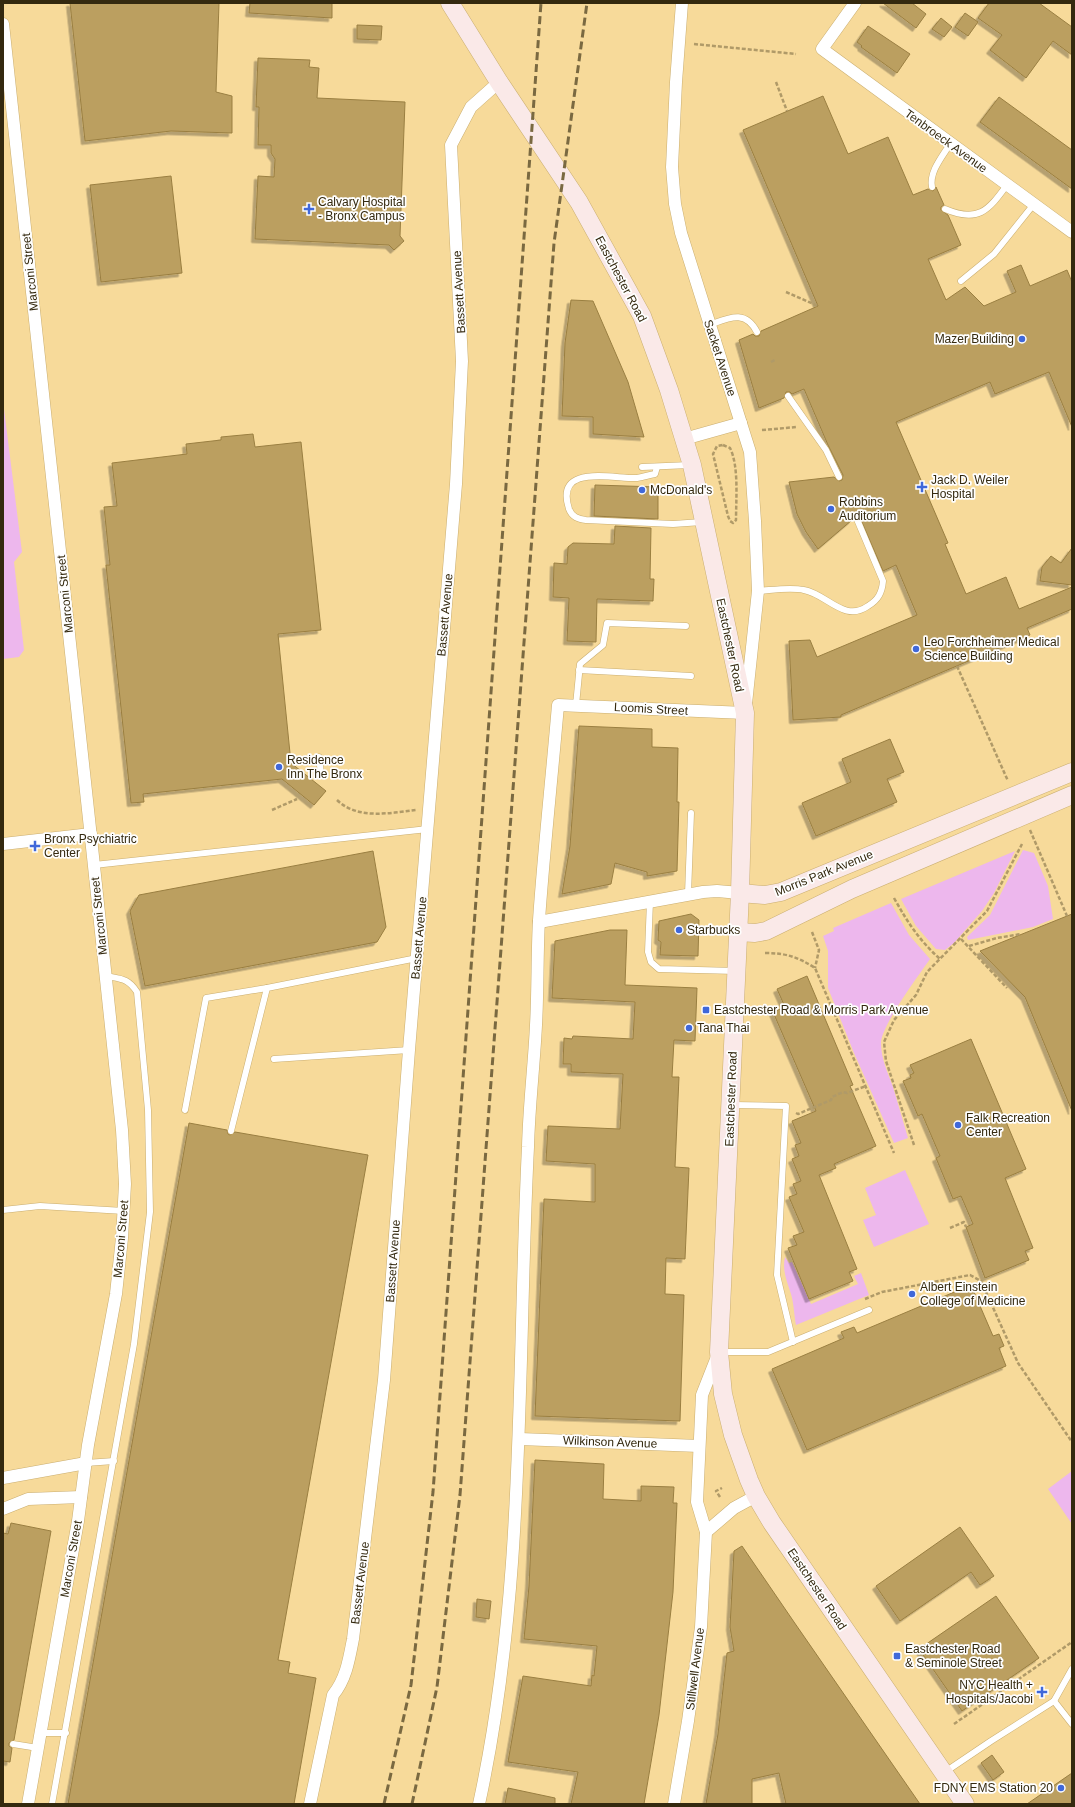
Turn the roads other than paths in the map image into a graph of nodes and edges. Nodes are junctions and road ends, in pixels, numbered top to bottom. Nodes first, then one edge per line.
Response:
1 (450, 3) edge
2 (682, 3) edge
3 (855, 3) edge
4 (3, 24) edge
5 (499, 82) junction
6 (950, 144) junction
7 (1007, 185) junction
8 (932, 188) dead end
9 (1034, 204) junction
10 (945, 209) dead end
11 (1072, 232) edge
12 (961, 281) dead end
13 (709, 325) junction
14 (757, 332) dead end
15 (788, 396) dead end
16 (741, 423) junction
17 (684, 439) junction
18 (692, 465) junction
19 (657, 466) junction
20 (642, 467) dead end
21 (839, 477) dead end
22 (856, 517) dead end
23 (704, 522) junction
24 (758, 591) junction
25 (686, 626) dead end
26 (579, 670) junction
27 (691, 676) dead end
28 (576, 706) junction
29 (745, 713) junction
30 (319, 757) dead end
31 (1072, 772) edge
32 (321, 774) dead end
33 (1072, 796) edge
34 (691, 813) dead end
35 (428, 829) junction
36 (91, 834) junction
37 (3, 844) edge
38 (94, 865) junction
39 (740, 893) junction
40 (688, 894) junction
41 (650, 901) junction
42 (539, 922) junction
43 (738, 932) junction
44 (417, 958) junction
45 (736, 971) junction
46 (106, 976) junction
47 (267, 988) junction
48 (409, 1050) junction
49 (274, 1059) dead end
50 (731, 1105) junction
51 (185, 1110) dead end
52 (231, 1131) dead end
53 (3, 1210) edge
54 (124, 1210) junction
55 (869, 1310) dead end
56 (792, 1342) junction
57 (719, 1352) junction
58 (520, 1439) junction
59 (699, 1446) junction
60 (114, 1461) junction
61 (86, 1464) junction
62 (3, 1478) edge
63 (756, 1496) junction
64 (81, 1497) junction
65 (3, 1509) edge
66 (706, 1532) junction
67 (1072, 1669) edge
68 (1054, 1701) junction
69 (1072, 1724) edge
70 (41, 1733) junction
71 (66, 1733) junction
72 (13, 1744) dead end
73 (38, 1748) junction
74 (944, 1773) junction
75 (28, 1804) edge
76 (52, 1804) edge
77 (310, 1804) edge
78 (479, 1804) edge
79 (674, 1804) edge
80 (965, 1804) edge

1 - 5 main road, Eastchester Road
2 - 13 street, Sacket Avenue
3 - 6 street, Tenbroeck Avenue
4 - 36 street, Marconi Street
5 - 17 main road, Eastchester Road
5 - 35 street, Bassett Avenue
6 - 7 street, Tenbroeck Avenue
6 - 8 lane
7 - 9 street, Tenbroeck Avenue
7 - 10 lane
9 - 11 street, Tenbroeck Avenue
9 - 12 lane
13 - 14 lane
13 - 16 street, Sacket Avenue
15 - 21 lane
16 - 17 street
16 - 24 street, Sacket Avenue
17 - 18 main road, Eastchester Road
18 - 19 lane
18 - 23 main road, Eastchester Road
19 - 20 lane
19 - 23 lane
22 - 24 lane
23 - 29 main road, Eastchester Road
24 - 29 street, Sacket Avenue
25 - 26 lane
26 - 27 lane
26 - 28 lane
28 - 29 street, Loomis Street
28 - 42 street, Loomis Street
29 - 39 main road, Eastchester Road
30 - 32 lane
31 - 39 main road, Morris Park Avenue
33 - 43 main road, Morris Park Avenue
34 - 40 lane
35 - 38 lane
35 - 44 street, Bassett Avenue
36 - 37 street
36 - 38 street, Marconi Street
38 - 46 street, Marconi Street
39 - 40 street, Morris Park Avenue
39 - 43 main road, Eastchester Road
40 - 41 street, Morris Park Avenue
41 - 42 street, Morris Park Avenue
41 - 45 lane
42 - 58 street
43 - 45 main road, Eastchester Road
44 - 47 lane
44 - 48 street, Bassett Avenue
45 - 50 main road, Eastchester Road
46 - 54 street, Marconi Street
46 - 60 lane
47 - 51 lane
47 - 52 lane
48 - 49 lane
48 - 77 street, Bassett Avenue
50 - 56 lane
50 - 57 main road, Eastchester Road
53 - 54 lane
54 - 61 street, Marconi Street
55 - 56 lane
56 - 57 lane
57 - 59 street, Eastchester Road
57 - 63 main road, Eastchester Road
58 - 59 street, Wilkinson Avenue
58 - 78 street
59 - 66 street, Stillwell Avenue
60 - 61 lane
60 - 71 lane
61 - 62 street
61 - 64 street, Marconi Street
63 - 66 street
63 - 74 main road, Eastchester Road
64 - 65 street
64 - 70 street, Marconi Street
66 - 79 street, Stillwell Avenue
67 - 68 lane
68 - 69 lane
68 - 74 lane
70 - 71 lane
70 - 73 street, Marconi Street
71 - 76 lane
72 - 73 lane
73 - 75 street, Marconi Street
74 - 80 main road, Eastchester Road

